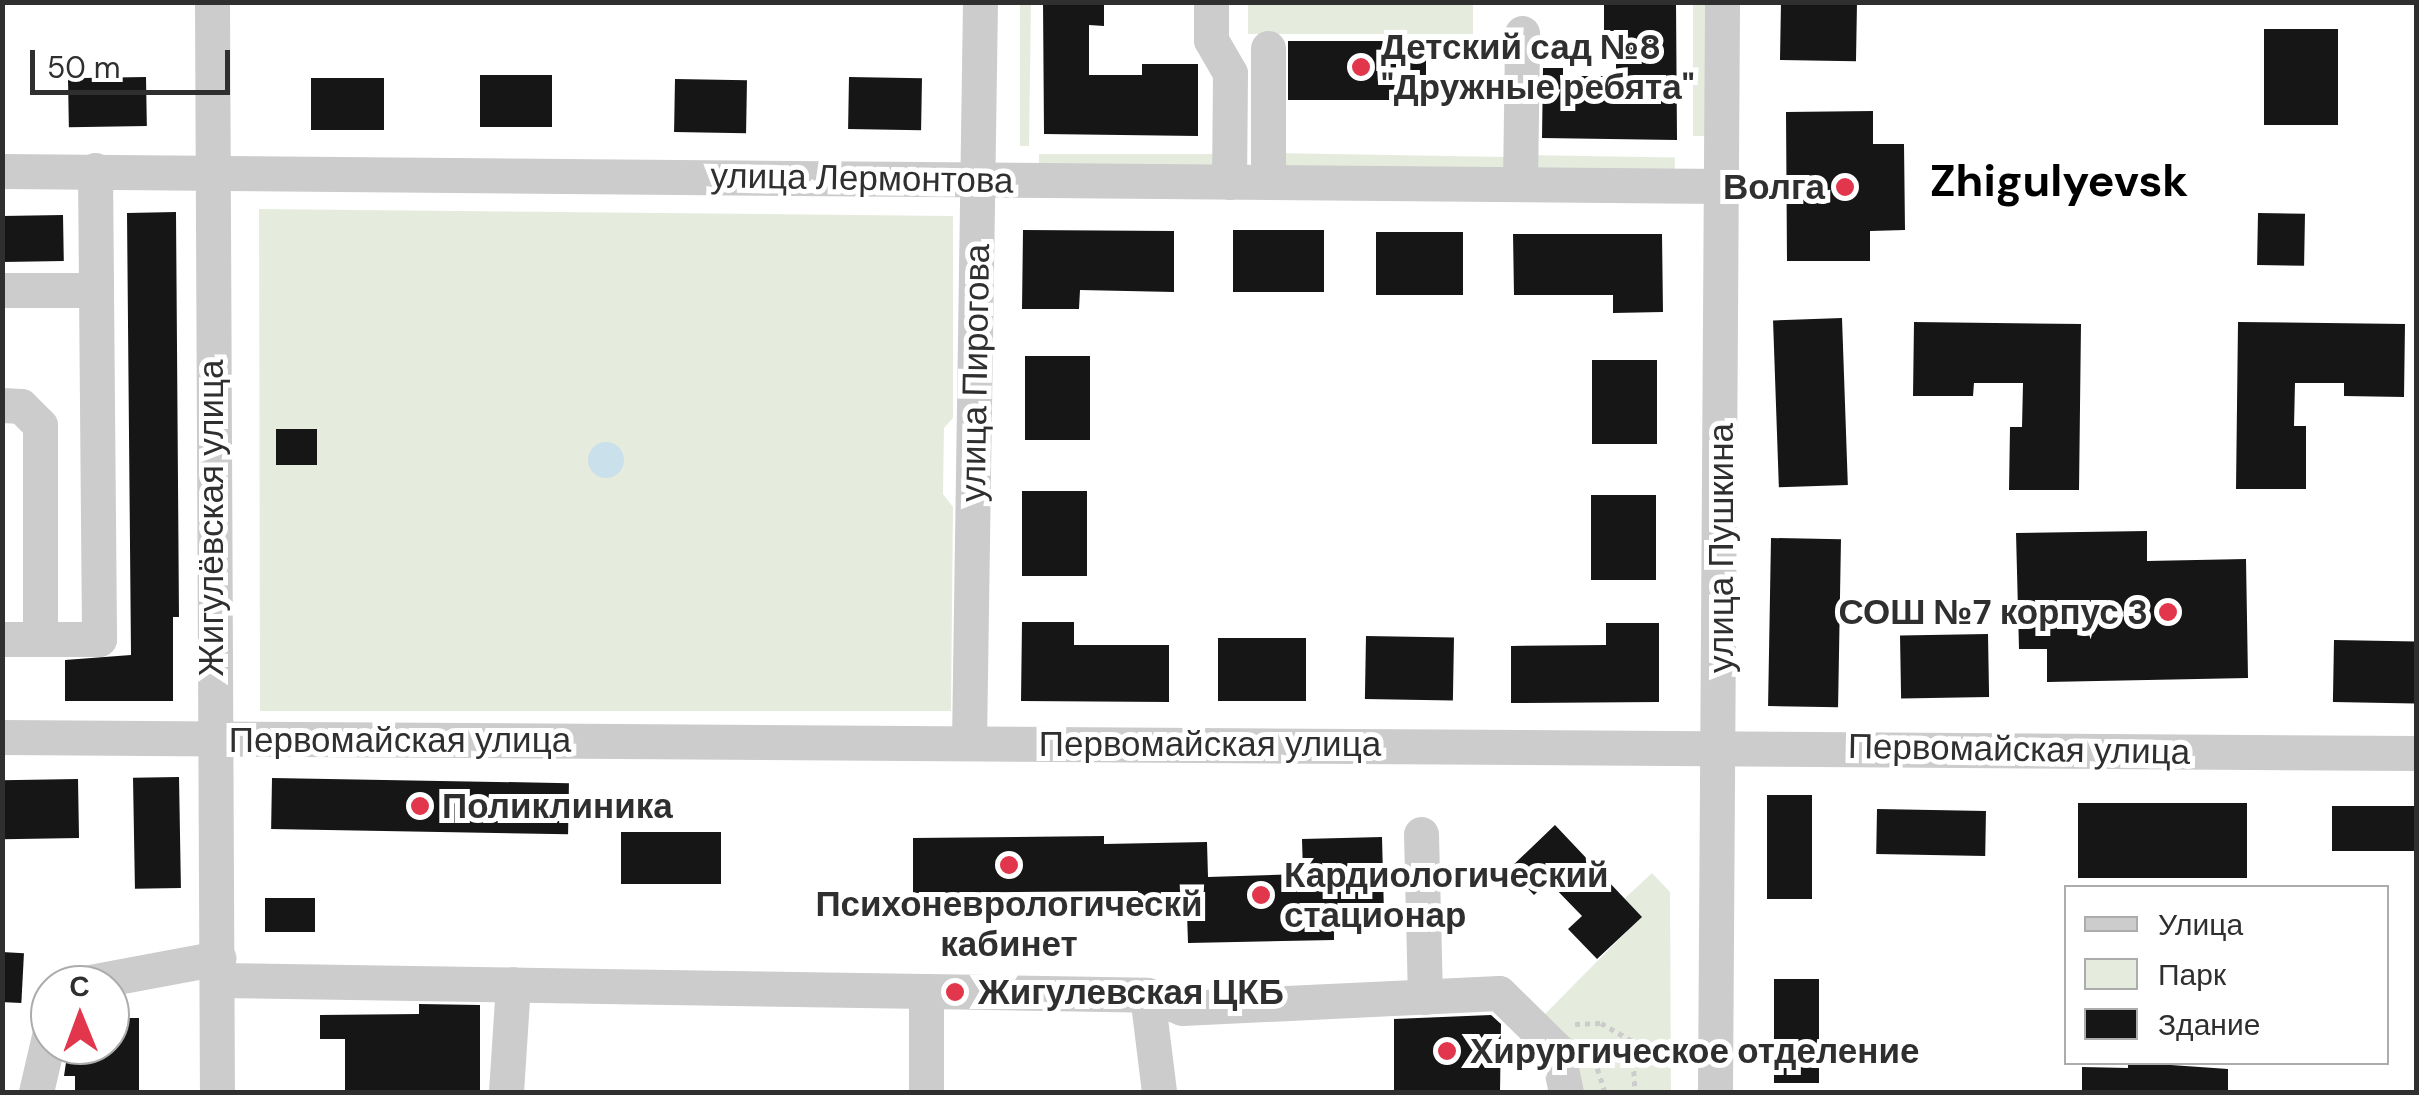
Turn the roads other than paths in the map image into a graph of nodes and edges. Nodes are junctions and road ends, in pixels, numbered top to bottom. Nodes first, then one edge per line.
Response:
1 (212, 2) edge
2 (980, 2) edge
3 (1211, 2) edge
4 (1722, 2) edge
5 (1522, 32) dead end
6 (1268, 48) dead end
7 (211, 169) junction
8 (95, 170) junction
9 (2, 171) edge
10 (978, 180) junction
11 (1229, 182) junction
12 (1268, 182) junction
13 (1520, 184) junction
14 (1721, 186) junction
15 (2, 290) edge
16 (96, 290) junction
17 (2, 405) edge
18 (2, 639) edge
19 (40, 639) junction
20 (2, 737) edge
21 (212, 739) junction
22 (969, 744) junction
23 (1721, 746) junction
24 (2416, 753) edge
25 (1421, 834) dead end
26 (218, 969) junction
27 (130, 979) edge
28 (513, 984) junction
29 (926, 991) junction
30 (1147, 994) junction
31 (1425, 997) junction
32 (42, 1065) edge
33 (36, 1092) edge
34 (217, 1092) edge
35 (506, 1092) edge
36 (926, 1092) edge
37 (1159, 1092) edge
38 (1566, 1092) edge
39 (1716, 1092) edge

1 - 7 street, Жигулёвская улица
2 - 10 street, улица Пирогова
3 - 11 street
4 - 14 street, улица Пушкина
5 - 13 street
6 - 12 street
7 - 8 street, улица Лермонтова
7 - 10 street, улица Лермонтова
7 - 21 street, Жигулёвская улица
8 - 9 street, улица Лермонтова
8 - 16 street
10 - 11 street, улица Лермонтова
10 - 22 street, улица Пирогова
11 - 12 street, улица Лермонтова
12 - 13 street, улица Лермонтова
13 - 14 street, улица Лермонтова
14 - 23 street, улица Пушкина
15 - 16 street
16 - 19 street
17 - 19 street
18 - 19 street
20 - 21 street, Первомайская улица
21 - 22 street, Первомайская улица
21 - 26 street, Жигулёвская улица
22 - 23 street, Первомайская улица
23 - 24 street, Первомайская улица
23 - 39 street, улица Пушкина
25 - 31 street
26 - 27 street
26 - 28 street
26 - 34 street, Жигулёвская улица
28 - 29 street
28 - 35 street
29 - 30 street
29 - 36 street
30 - 31 street
30 - 37 street
31 - 38 street
32 - 33 street

